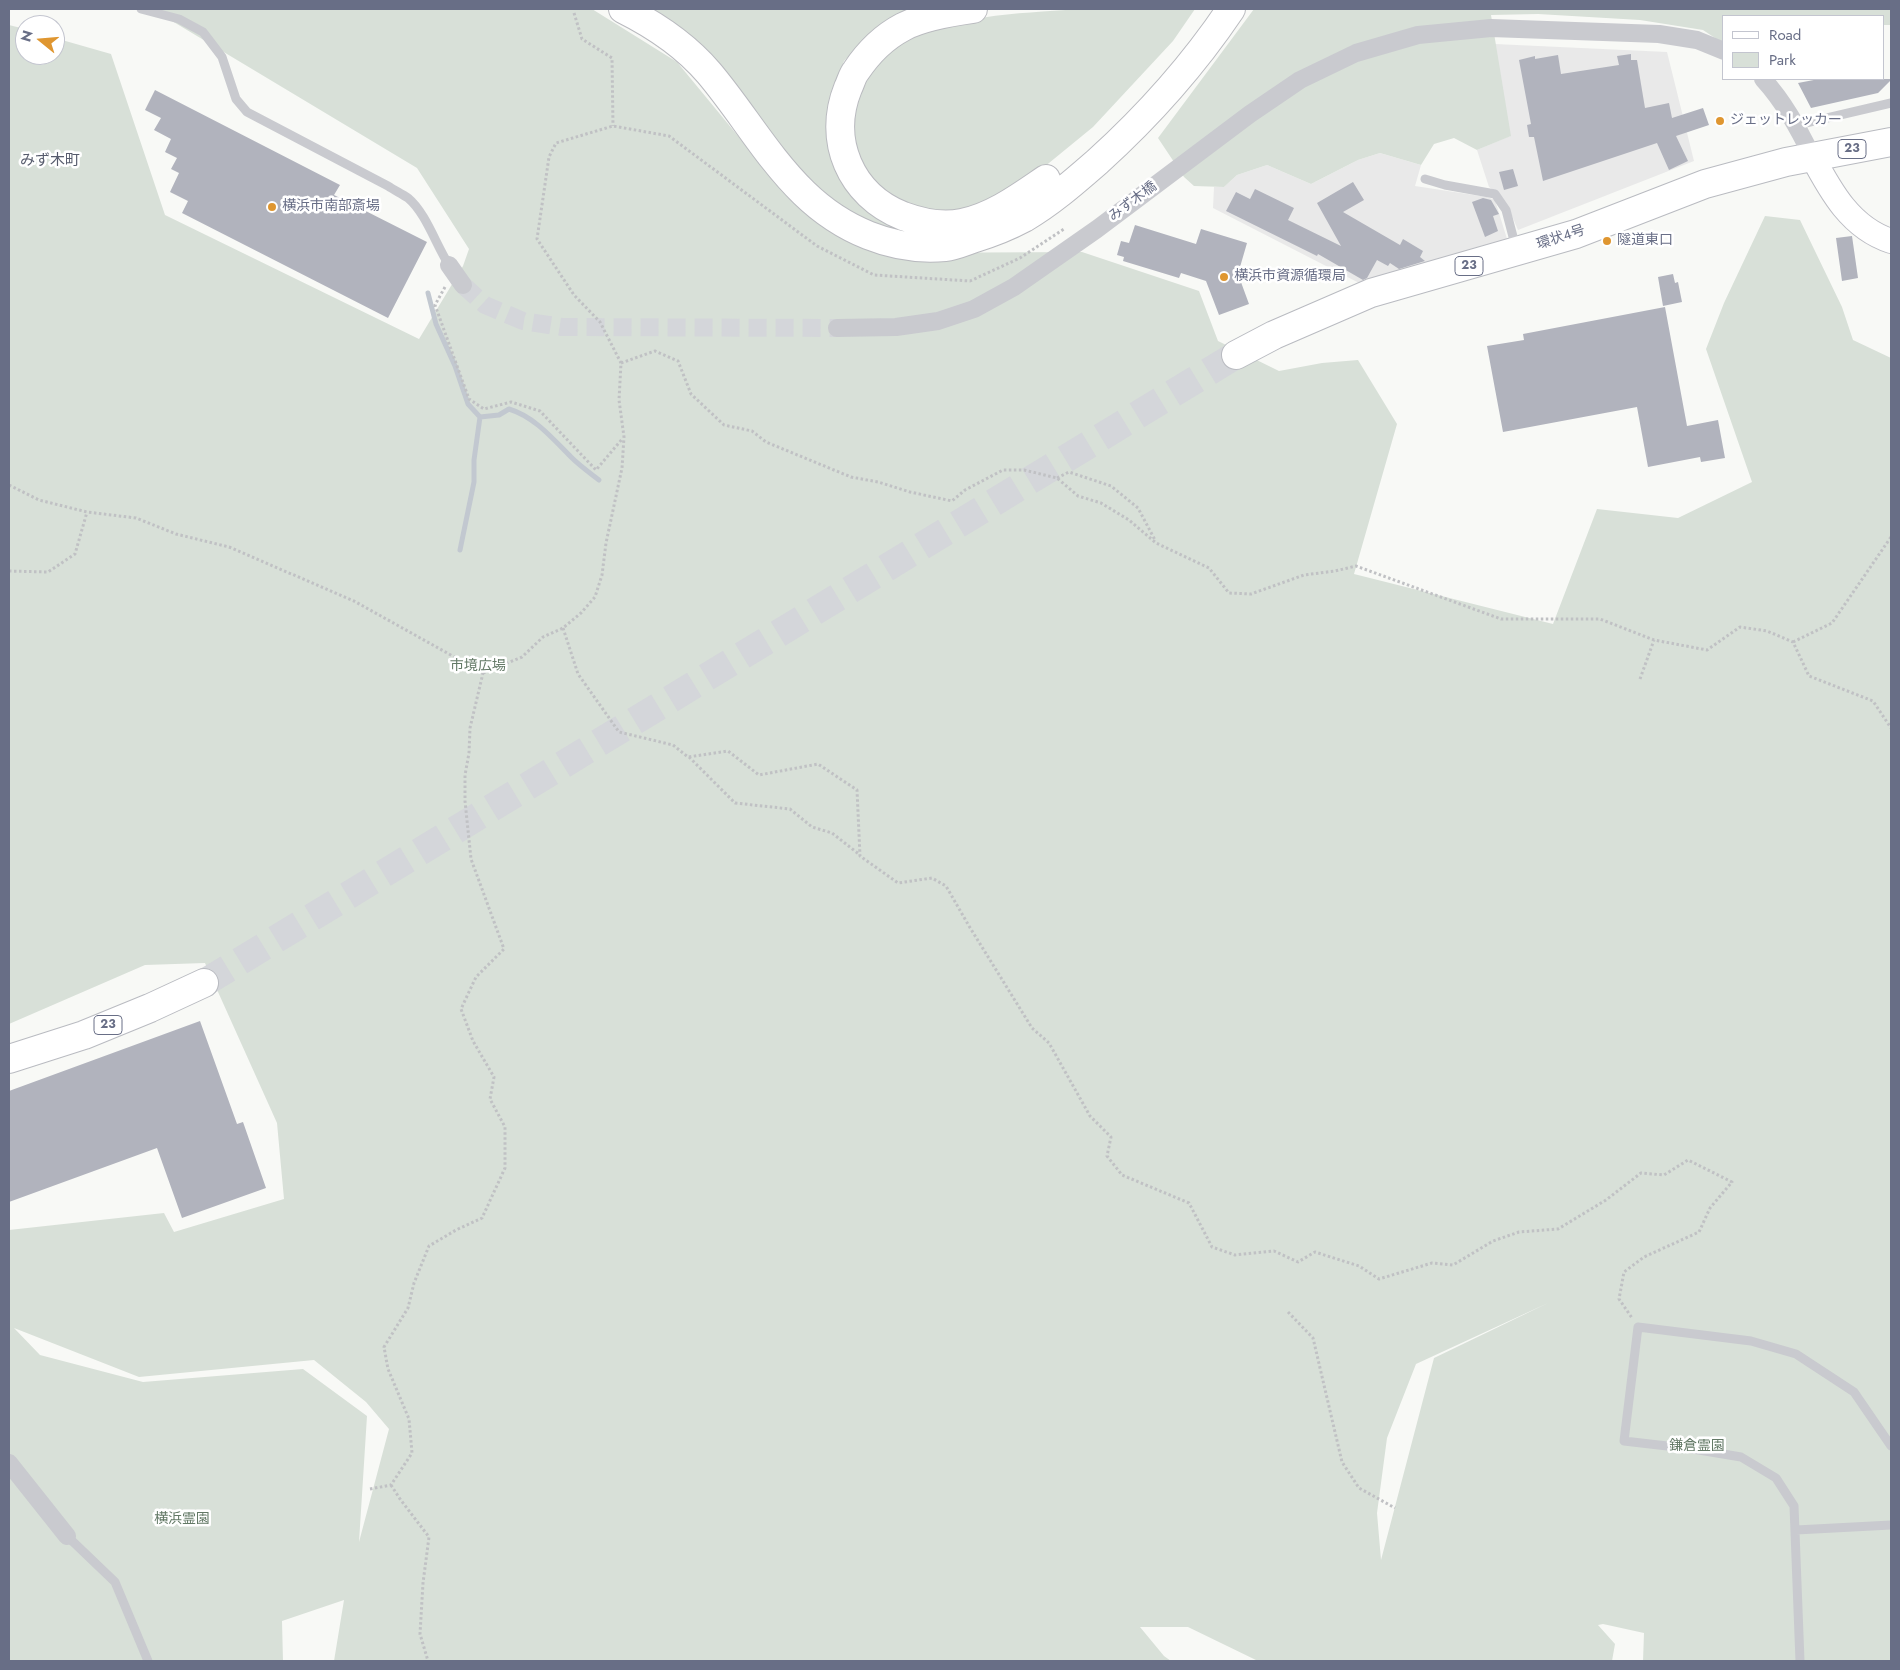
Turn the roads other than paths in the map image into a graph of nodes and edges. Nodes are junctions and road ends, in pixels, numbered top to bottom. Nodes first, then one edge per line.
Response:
1 (141, 9) edge
2 (623, 9) edge
3 (973, 9) edge
4 (1210, 9) edge
5 (1231, 9) edge
6 (1722, 50) edge
7 (1764, 80) edge
8 (1891, 103) edge
9 (1797, 125) junction
10 (1891, 142) edge
11 (1812, 156) junction
12 (1425, 179) dead end
13 (1891, 241) edge
14 (1517, 253) junction
15 (455, 274) road end
16 (836, 328) tunnel mouth
17 (1236, 355) tunnel mouth
18 (204, 983) tunnel mouth
19 (9, 1059) edge
20 (1891, 1446) edge
21 (9, 1463) edge
22 (1891, 1525) edge
23 (1796, 1530) junction
24 (66, 1536) joint
25 (148, 1661) edge
26 (1800, 1661) edge

1 - 15 lane
2 - 5 main road
3 - 4 main road
6 - 16 street, みず木橋
7 - 9 street
8 - 9 lane
9 - 11 street
10 - 11 main road, 環状4号 / 23
11 - 13 main road
11 - 14 main road, 環状4号 / 23
12 - 14 lane
14 - 17 main road, 環状4号 / 23
18 - 19 main road, 23
20 - 23 lane
21 - 24 street
22 - 23 lane
23 - 26 lane
24 - 25 lane

